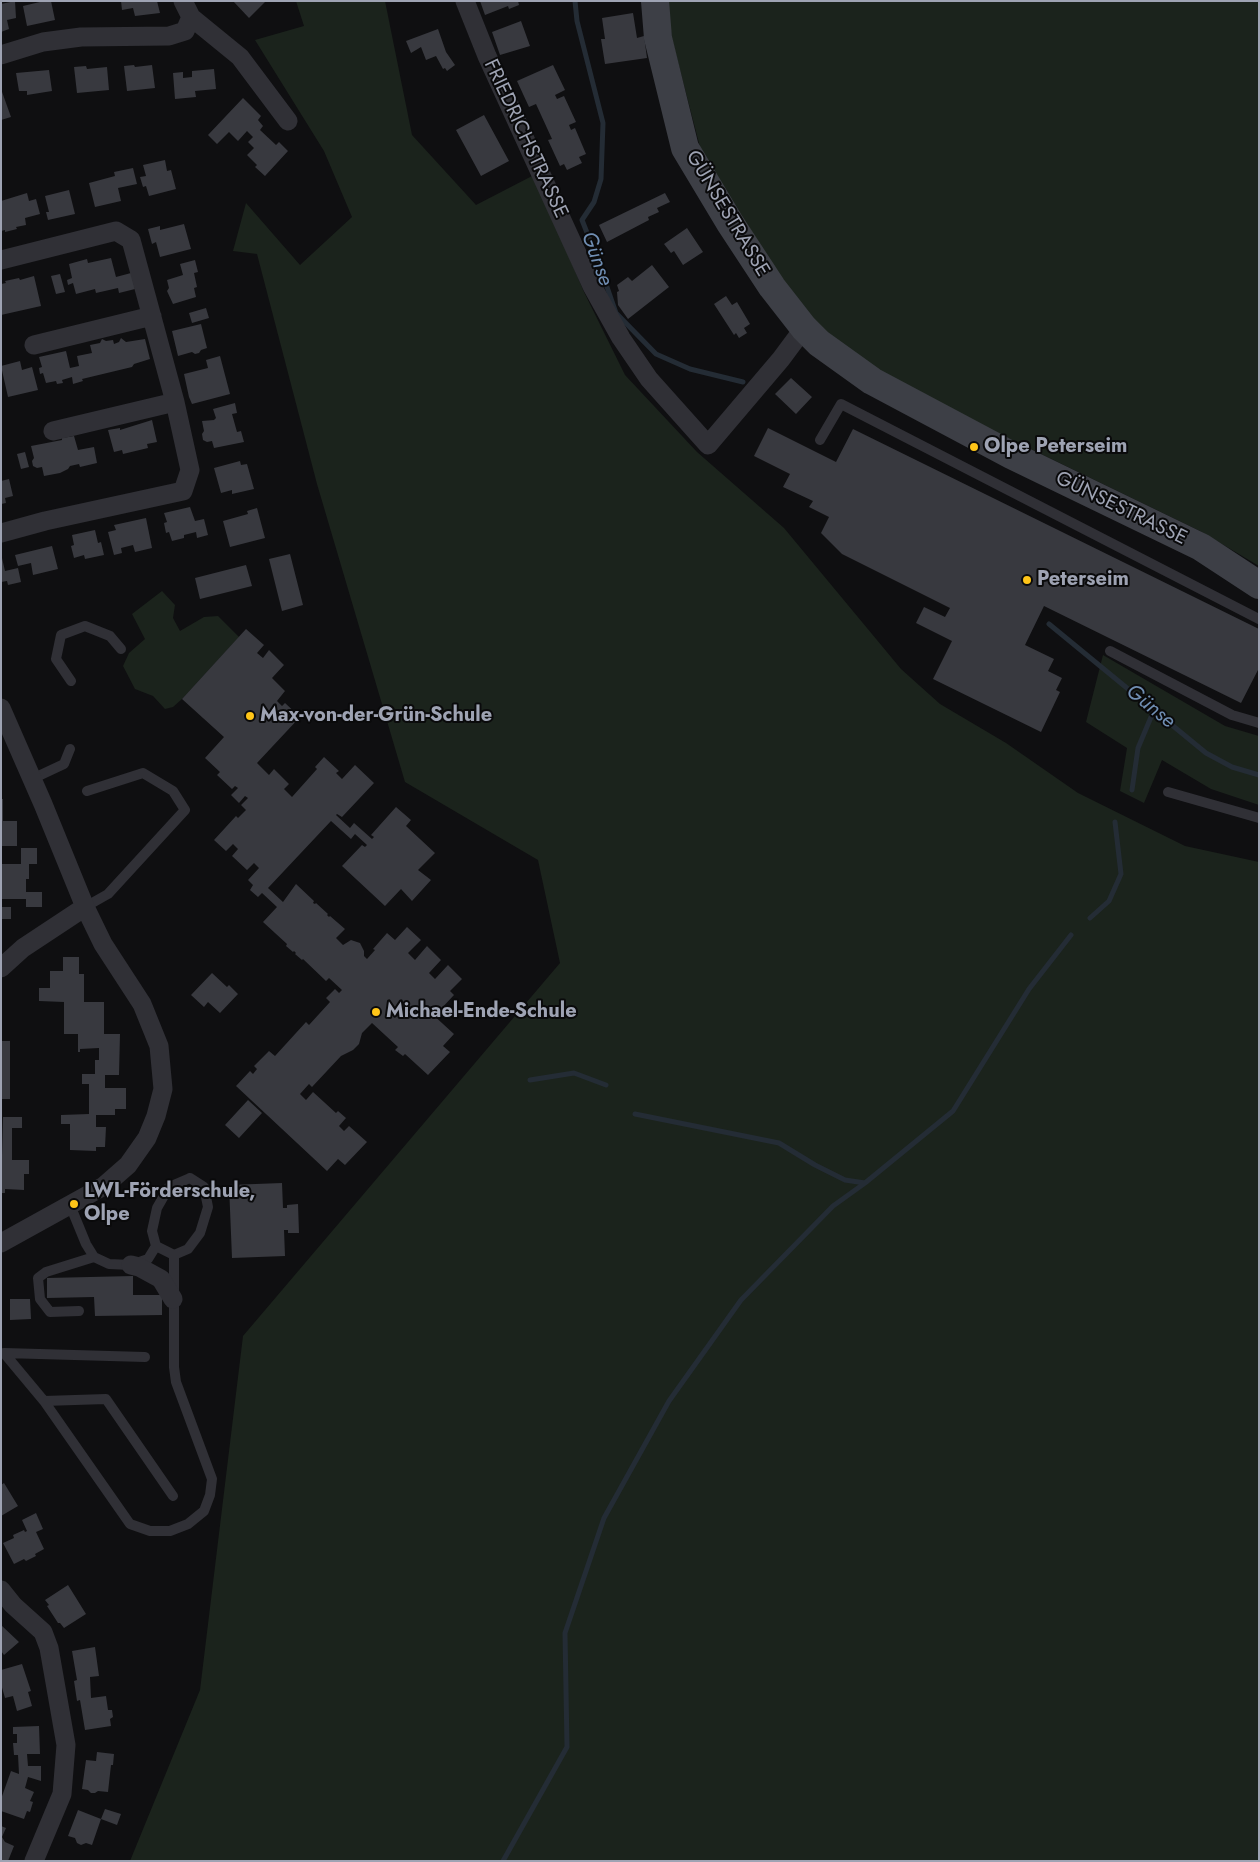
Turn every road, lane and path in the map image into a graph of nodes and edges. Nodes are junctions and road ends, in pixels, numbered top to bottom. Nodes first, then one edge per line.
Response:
1 (465, 1) edge
2 (655, 1) edge
3 (187, 9) edge
4 (1, 55) edge
5 (288, 121) dead end
6 (1, 260) edge
7 (152, 316) junction
8 (804, 328) junction
9 (34, 345) dead end
10 (175, 402) junction
11 (53, 431) dead end
12 (820, 440) dead end
13 (1, 533) edge
14 (1259, 585) edge
15 (1259, 619) edge
16 (121, 649) dead end
17 (1110, 651) dead end
18 (71, 681) dead end
19 (1, 708) edge
20 (1259, 723) edge
21 (70, 748) dead end
22 (32, 779) junction
23 (87, 791) dead end
24 (1168, 792) dead end
25 (1259, 818) edge
26 (85, 907) junction
27 (1, 968) edge
28 (70, 1205) junction
29 (1, 1243) edge
30 (156, 1246) junction
31 (174, 1255) junction
32 (94, 1257) junction
33 (130, 1265) junction
34 (173, 1299) junction
35 (79, 1311) dead end
36 (2, 1351) edge
37 (145, 1357) dead end
38 (44, 1401) junction
39 (172, 1496) dead end
40 (1, 1590) edge
41 (34, 1861) edge

1 - 8 street, FRIEDRICHSTRASSE
2 - 8 street, GÜNSESTRASSE
3 - 4 street
3 - 5 street
6 - 7 street
7 - 9 street
7 - 10 street
8 - 14 street, GÜNSESTRASSE
10 - 11 street
10 - 13 street
12 - 15 lane
16 - 18 lane
17 - 20 lane
19 - 22 street
21 - 22 lane
22 - 26 street
23 - 26 lane
24 - 25 lane
26 - 27 street
26 - 28 street
28 - 29 street
28 - 32 lane
30 - 31 lane
30 - 31 lane
30 - 33 lane
31 - 34 lane
32 - 33 lane
32 - 35 lane
33 - 34 street
34 - 38 lane
36 - 37 lane
36 - 38 lane
38 - 39 lane
40 - 41 street

